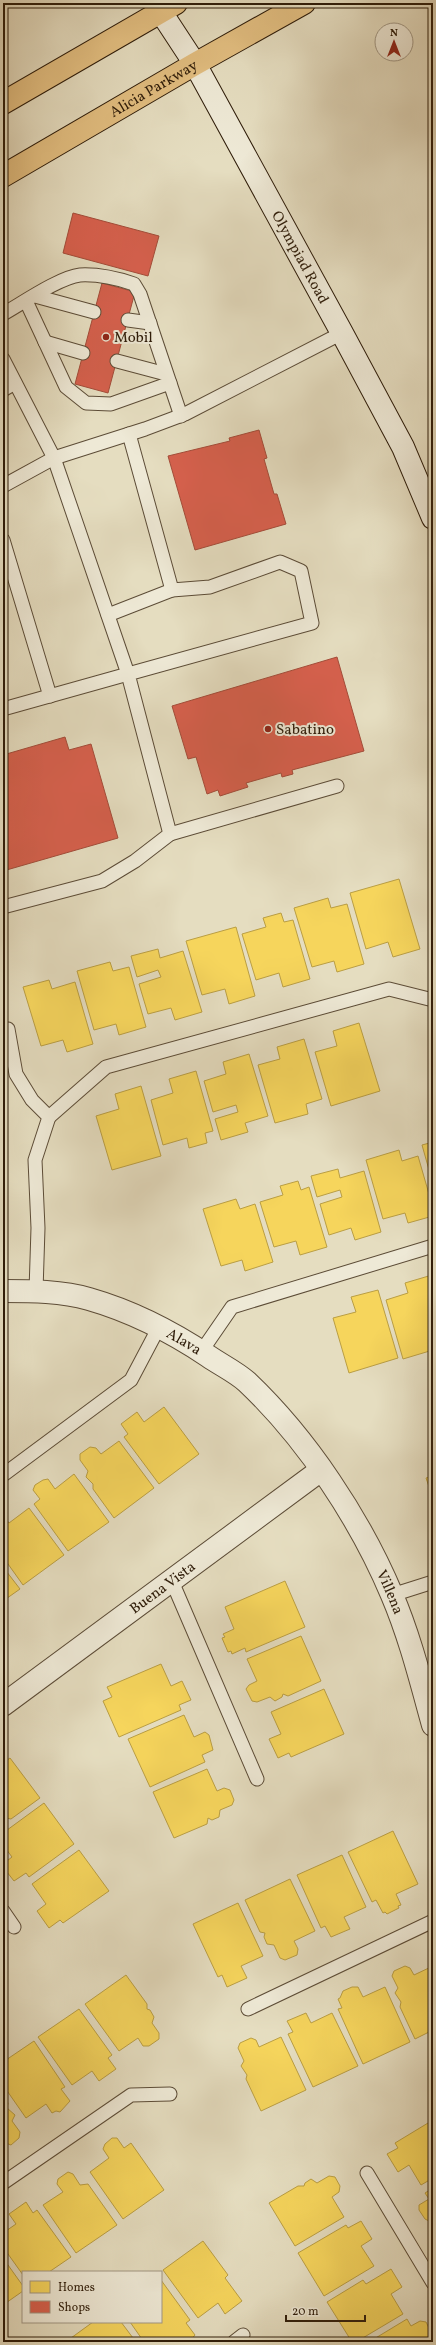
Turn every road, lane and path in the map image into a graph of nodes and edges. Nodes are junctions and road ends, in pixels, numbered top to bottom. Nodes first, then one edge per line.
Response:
1 (304, 3) edge
2 (164, 6) edge
3 (195, 64) junction
4 (3, 103) edge
5 (3, 176) edge
6 (31, 298) junction
7 (94, 312) dead end
8 (3, 314) edge
9 (128, 320) dead end
10 (150, 324) junction
11 (342, 333) junction
12 (45, 342) junction
13 (83, 353) dead end
14 (3, 359) edge
15 (117, 362) dead end
16 (168, 378) junction
17 (15, 383) junction
18 (3, 390) edge
19 (181, 416) junction
20 (129, 434) junction
21 (54, 458) junction
22 (3, 486) edge
23 (433, 518) edge
24 (3, 540) edge
25 (172, 590) junction
26 (108, 615) junction
27 (128, 674) junction
28 (50, 696) junction
29 (3, 709) edge
30 (337, 786) dead end
31 (170, 834) junction
32 (3, 907) edge
33 (429, 999) dead end
34 (8, 1029) dead end
35 (49, 1117) junction
36 (433, 1246) edge
37 (3, 1291) edge
38 (36, 1291) junction
39 (160, 1327) junction
40 (201, 1352) junction
41 (322, 1470) junction
42 (3, 1475) edge
43 (171, 1579) junction
44 (433, 1582) edge
45 (392, 1595) junction
46 (3, 1704) edge
47 (433, 1725) edge
48 (257, 1779) dead end
49 (3, 1911) edge
50 (433, 1921) edge
51 (14, 1927) dead end
52 (248, 2009) dead end
53 (170, 2094) dead end
54 (367, 2173) dead end
55 (3, 2183) edge
56 (433, 2283) edge

1 - 3 main road, Alicia Parkway
2 - 3 street, Olympiad Road
2 - 4 main road
3 - 5 main road, Alicia Parkway
3 - 11 street, Olympiad Road
6 - 7 lane
6 - 8 lane
6 - 10 lane
6 - 12 lane
9 - 10 lane
10 - 16 lane
11 - 19 lane
11 - 23 street, Olympiad Road
12 - 13 lane
12 - 16 lane
14 - 17 lane
15 - 16 lane
16 - 19 lane
17 - 18 lane
17 - 21 lane
19 - 20 lane
20 - 21 lane
20 - 25 lane
21 - 22 lane
21 - 26 lane
24 - 28 lane
25 - 26 lane
25 - 27 lane
26 - 27 lane
27 - 28 lane
27 - 31 lane
28 - 29 lane
30 - 31 lane
31 - 32 lane
33 - 35 lane
34 - 35 lane
35 - 38 lane
36 - 40 lane
37 - 38 street, Alava
38 - 39 street, Alava
39 - 40 street, Alava
39 - 42 lane
40 - 41 street, Alava
41 - 43 street, Buena Vista
41 - 45 street, Villena
43 - 46 street, Buena Vista
43 - 48 lane
44 - 45 lane
45 - 47 street, Villena
49 - 51 lane
50 - 52 lane
53 - 55 lane
54 - 56 lane

